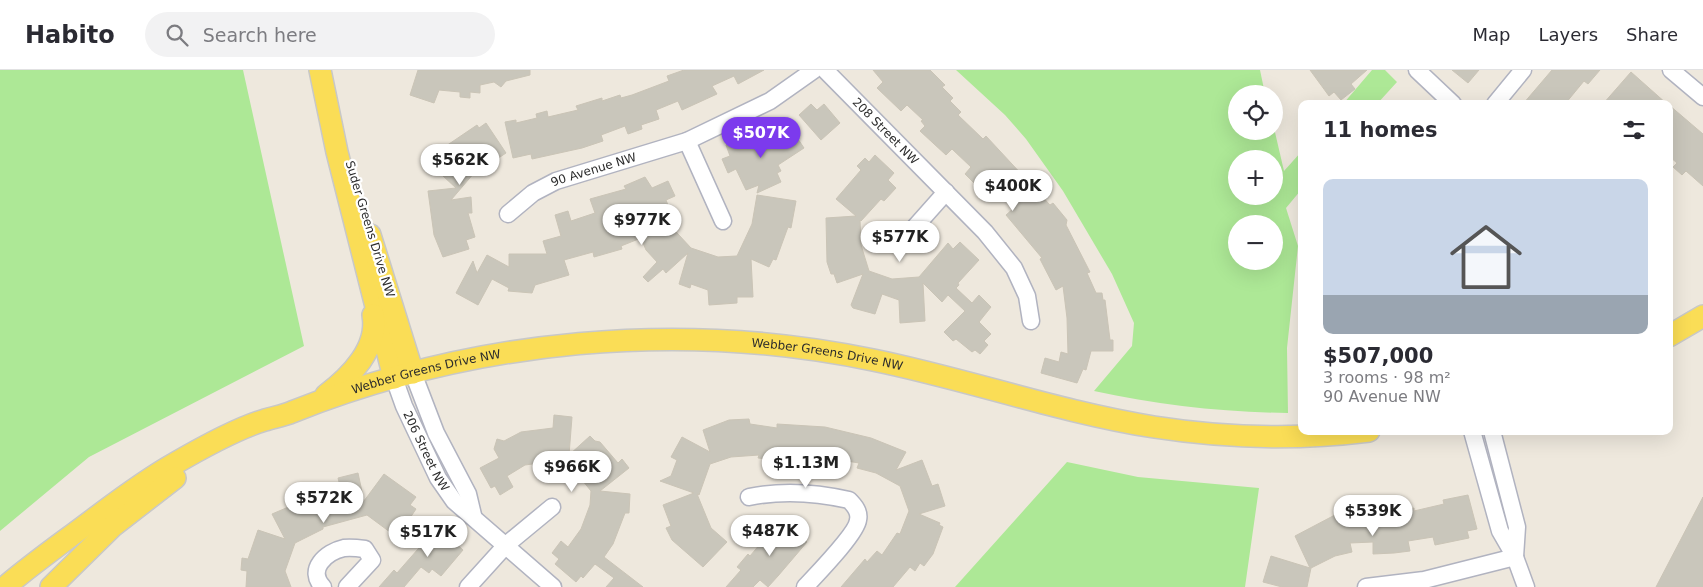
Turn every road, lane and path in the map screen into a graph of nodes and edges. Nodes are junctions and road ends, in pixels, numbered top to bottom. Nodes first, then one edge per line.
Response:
1 (814, 70) edge
2 (825, 70) edge
3 (1417, 70) edge
4 (1523, 70) edge
5 (1671, 70) edge
6 (322, 78) edge
7 (1703, 98) edge
8 (1449, 100) edge
9 (1498, 100) edge
10 (687, 141) junction
11 (946, 192) junction
12 (508, 214) dead end
13 (723, 221) dead end
14 (906, 237) dead end
15 (367, 276) junction
16 (1703, 316) edge
17 (1031, 321) dead end
18 (1673, 334) edge
19 (403, 375) junction
20 (319, 401) junction
21 (287, 414) junction
22 (1321, 435) edge
23 (1473, 435) edge
24 (1493, 435) edge
25 (748, 497) dead end
26 (552, 507) dead end
27 (506, 545) junction
28 (1515, 557) junction
29 (1523, 585) edge
30 (5, 587) edge
31 (51, 587) edge
32 (324, 587) edge
33 (347, 587) edge
34 (468, 587) edge
35 (553, 587) edge
36 (806, 587) edge
37 (1366, 587) edge

1 - 10 street, 90 Avenue NW
2 - 11 street, 208 Street NW
3 - 8 street
4 - 9 street
5 - 7 street
6 - 15 main road, Suder Greens Drive NW
6 - 19 main road, Suder Greens Drive NW
10 - 12 street, 90 Avenue NW
10 - 13 street
11 - 14 street
11 - 17 street, 208 Street NW
15 - 19 main road, Suder Greens Drive NW
15 - 20 main road
16 - 18 main road
19 - 20 main road, Webber Greens Drive NW
19 - 22 main road, Webber Greens Drive NW
19 - 27 street, 206 Street NW
20 - 21 main road, Webber Greens Drive NW
21 - 30 main road, Webber Greens Drive NW
21 - 31 main road, Webber Greens Drive NW
23 - 28 street
24 - 28 street
25 - 36 street
26 - 27 street
27 - 34 street
27 - 35 street, 206 Street NW
28 - 29 street
28 - 37 street
32 - 33 street

